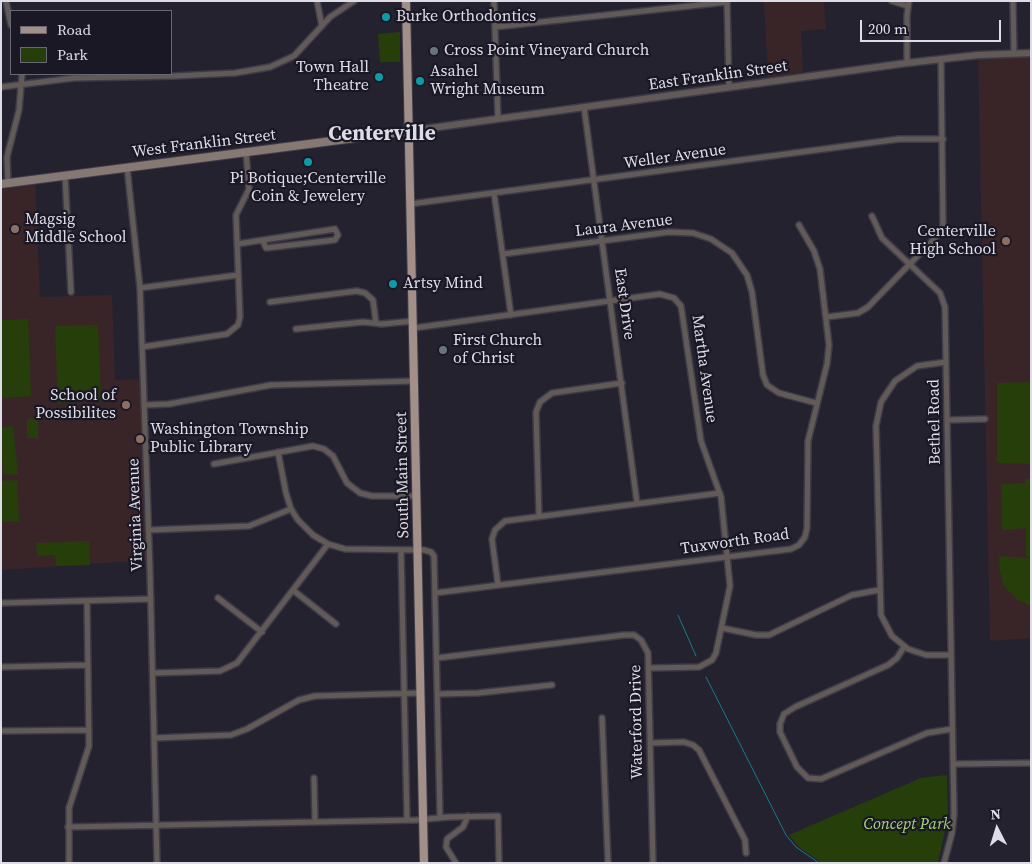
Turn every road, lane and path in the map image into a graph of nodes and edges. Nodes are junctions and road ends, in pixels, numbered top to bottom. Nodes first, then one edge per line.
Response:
1 (6, 1) edge
2 (317, 1) edge
3 (354, 1) edge
4 (406, 1) edge
5 (494, 1) edge
6 (892, 1) edge
7 (1013, 1) edge
8 (727, 2) edge
9 (908, 3) edge
10 (10, 20) edge
11 (322, 26) junction
12 (495, 27) junction
13 (1031, 53) edge
14 (1014, 54) junction
15 (941, 60) junction
16 (907, 63) junction
17 (22, 75) edge
18 (22, 84) junction
19 (1, 87) edge
20 (729, 88) junction
21 (584, 107) junction
22 (498, 119) junction
23 (410, 131) junction
24 (943, 139) junction
25 (246, 152) junction
26 (127, 168) junction
27 (65, 174) junction
28 (594, 180) junction
29 (5, 183) edge
30 (494, 193) junction
31 (410, 204) junction
32 (872, 216) dead end
33 (799, 225) dead end
34 (602, 240) junction
35 (263, 241) junction
36 (237, 244) junction
37 (503, 254) junction
38 (910, 264) junction
39 (238, 275) junction
40 (140, 288) junction
41 (71, 292) dead end
42 (611, 301) junction
43 (270, 302) dead end
44 (511, 315) junction
45 (827, 317) junction
46 (376, 323) junction
47 (413, 324) junction
48 (296, 329) dead end
49 (142, 347) junction
50 (946, 362) junction
51 (414, 381) junction
52 (622, 383) junction
53 (816, 403) junction
54 (144, 405) junction
55 (948, 420) junction
56 (985, 420) dead end
57 (278, 452) junction
58 (214, 464) dead end
59 (720, 492) junction
60 (417, 496) junction
61 (637, 503) junction
62 (291, 509) junction
63 (539, 516) junction
64 (149, 530) junction
65 (328, 544) junction
66 (401, 550) junction
67 (418, 550) junction
68 (728, 557) junction
69 (498, 585) junction
70 (879, 590) junction
71 (294, 591) junction
72 (435, 593) junction
73 (218, 598) dead end
74 (151, 600) junction
75 (87, 601) junction
76 (1, 603) edge
77 (336, 624) dead end
78 (722, 628) junction
79 (262, 632) junction
80 (904, 647) junction
81 (951, 655) junction
82 (437, 658) junction
83 (88, 665) junction
84 (1, 667) edge
85 (648, 668) junction
86 (153, 673) junction
87 (552, 685) dead end
88 (404, 693) junction
89 (421, 693) junction
90 (438, 694) junction
91 (602, 718) dead end
92 (952, 729) junction
93 (90, 730) junction
94 (1, 732) edge
95 (154, 738) junction
96 (650, 743) junction
97 (1031, 763) edge
98 (953, 764) junction
99 (314, 778) dead end
100 (468, 816) junction
101 (440, 818) junction
102 (424, 819) junction
103 (407, 820) junction
104 (315, 822) junction
105 (156, 825) junction
106 (68, 827) junction
107 (746, 854) dead end
108 (69, 863) edge
109 (157, 863) edge
110 (424, 863) edge
111 (456, 863) edge
112 (499, 863) edge
113 (608, 863) edge
114 (653, 863) edge
115 (944, 863) edge

1 - 10 street
2 - 11 street
3 - 11 street
4 - 23 main road, South Main Street
5 - 12 street
6 - 9 street
7 - 14 street
8 - 12 street
8 - 20 street
9 - 16 street
11 - 18 street
12 - 22 street
13 - 14 street, East Franklin Street
14 - 15 street, East Franklin Street
15 - 16 street, East Franklin Street
15 - 24 street
16 - 20 street, East Franklin Street
17 - 18 street
18 - 19 street
18 - 29 street
20 - 21 street, East Franklin Street
21 - 22 street, East Franklin Street
21 - 28 street, East Drive
22 - 23 street, East Franklin Street
23 - 25 main road, West Franklin Street
23 - 31 main road, South Main Street
24 - 28 street, Weller Avenue
24 - 38 street
25 - 26 main road, West Franklin Street
25 - 36 street
26 - 27 main road, West Franklin Street
26 - 40 street, Virginia Avenue
27 - 29 main road, West Franklin Street
27 - 41 street
28 - 30 street, Weller Avenue
28 - 34 street, East Drive
30 - 31 street, Weller Avenue
30 - 37 street
31 - 47 main road, South Main Street
32 - 38 street, Bethel Road
33 - 45 street, Tuxworth Road
34 - 37 street, Laura Avenue
34 - 42 street, East Drive
34 - 53 street, Laura Avenue
35 - 35 street
35 - 36 street
36 - 39 street
37 - 44 street
38 - 45 street
38 - 50 street, Bethel Road
39 - 40 street
39 - 49 street
40 - 49 street, Virginia Avenue
42 - 44 street, Martha Avenue
42 - 52 street, East Drive
42 - 59 street, Martha Avenue
43 - 46 street
44 - 47 street, Martha Avenue
45 - 53 street, Tuxworth Road
46 - 47 street, Martha Avenue
46 - 48 street, Martha Avenue
47 - 51 main road, South Main Street
49 - 54 street, Virginia Avenue
50 - 55 street, Bethel Road
50 - 70 street
51 - 54 street
51 - 60 main road, South Main Street
52 - 61 street, East Drive
52 - 63 street
53 - 68 street, Tuxworth Road
54 - 64 street, Virginia Avenue
55 - 56 street
55 - 81 street, Bethel Road
57 - 58 street
57 - 60 street
57 - 62 street
59 - 61 street
59 - 68 street, Martha Avenue
60 - 67 main road, South Main Street
61 - 63 street
62 - 64 street
62 - 65 street
63 - 69 street
64 - 74 street, Virginia Avenue
65 - 66 street
65 - 71 street
66 - 67 street
66 - 88 street, South Main Street
67 - 72 street
67 - 89 main road, South Main Street
68 - 69 street, Tuxworth Road
68 - 78 street, Martha Avenue
69 - 72 street, Tuxworth Road
70 - 78 street
70 - 80 street
71 - 77 street
71 - 79 street
72 - 82 street
73 - 79 street
74 - 75 street
74 - 86 street, Virginia Avenue
75 - 76 street
75 - 83 street
78 - 85 street, Martha Avenue
79 - 86 street
80 - 81 street
80 - 92 street
81 - 92 street, Bethel Road
82 - 85 street, Waterford Drive
82 - 90 street
83 - 84 street
83 - 93 street
85 - 96 street, Waterford Drive
86 - 95 street, Virginia Avenue
87 - 90 street
88 - 89 street
88 - 95 street
88 - 103 street, South Main Street
89 - 102 main road, South Main Street
90 - 101 street
91 - 113 street
92 - 98 street, Bethel Road
93 - 94 street
93 - 106 street
95 - 105 street, Virginia Avenue
96 - 107 street
96 - 114 street, Waterford Drive
97 - 98 street
98 - 115 street, Bethel Road
99 - 104 street
100 - 101 street
100 - 111 street
100 - 112 street
101 - 102 street
102 - 103 street
102 - 110 main road, South Main Street
103 - 104 street
104 - 105 street
105 - 106 street
105 - 109 street, Virginia Avenue
106 - 108 street

